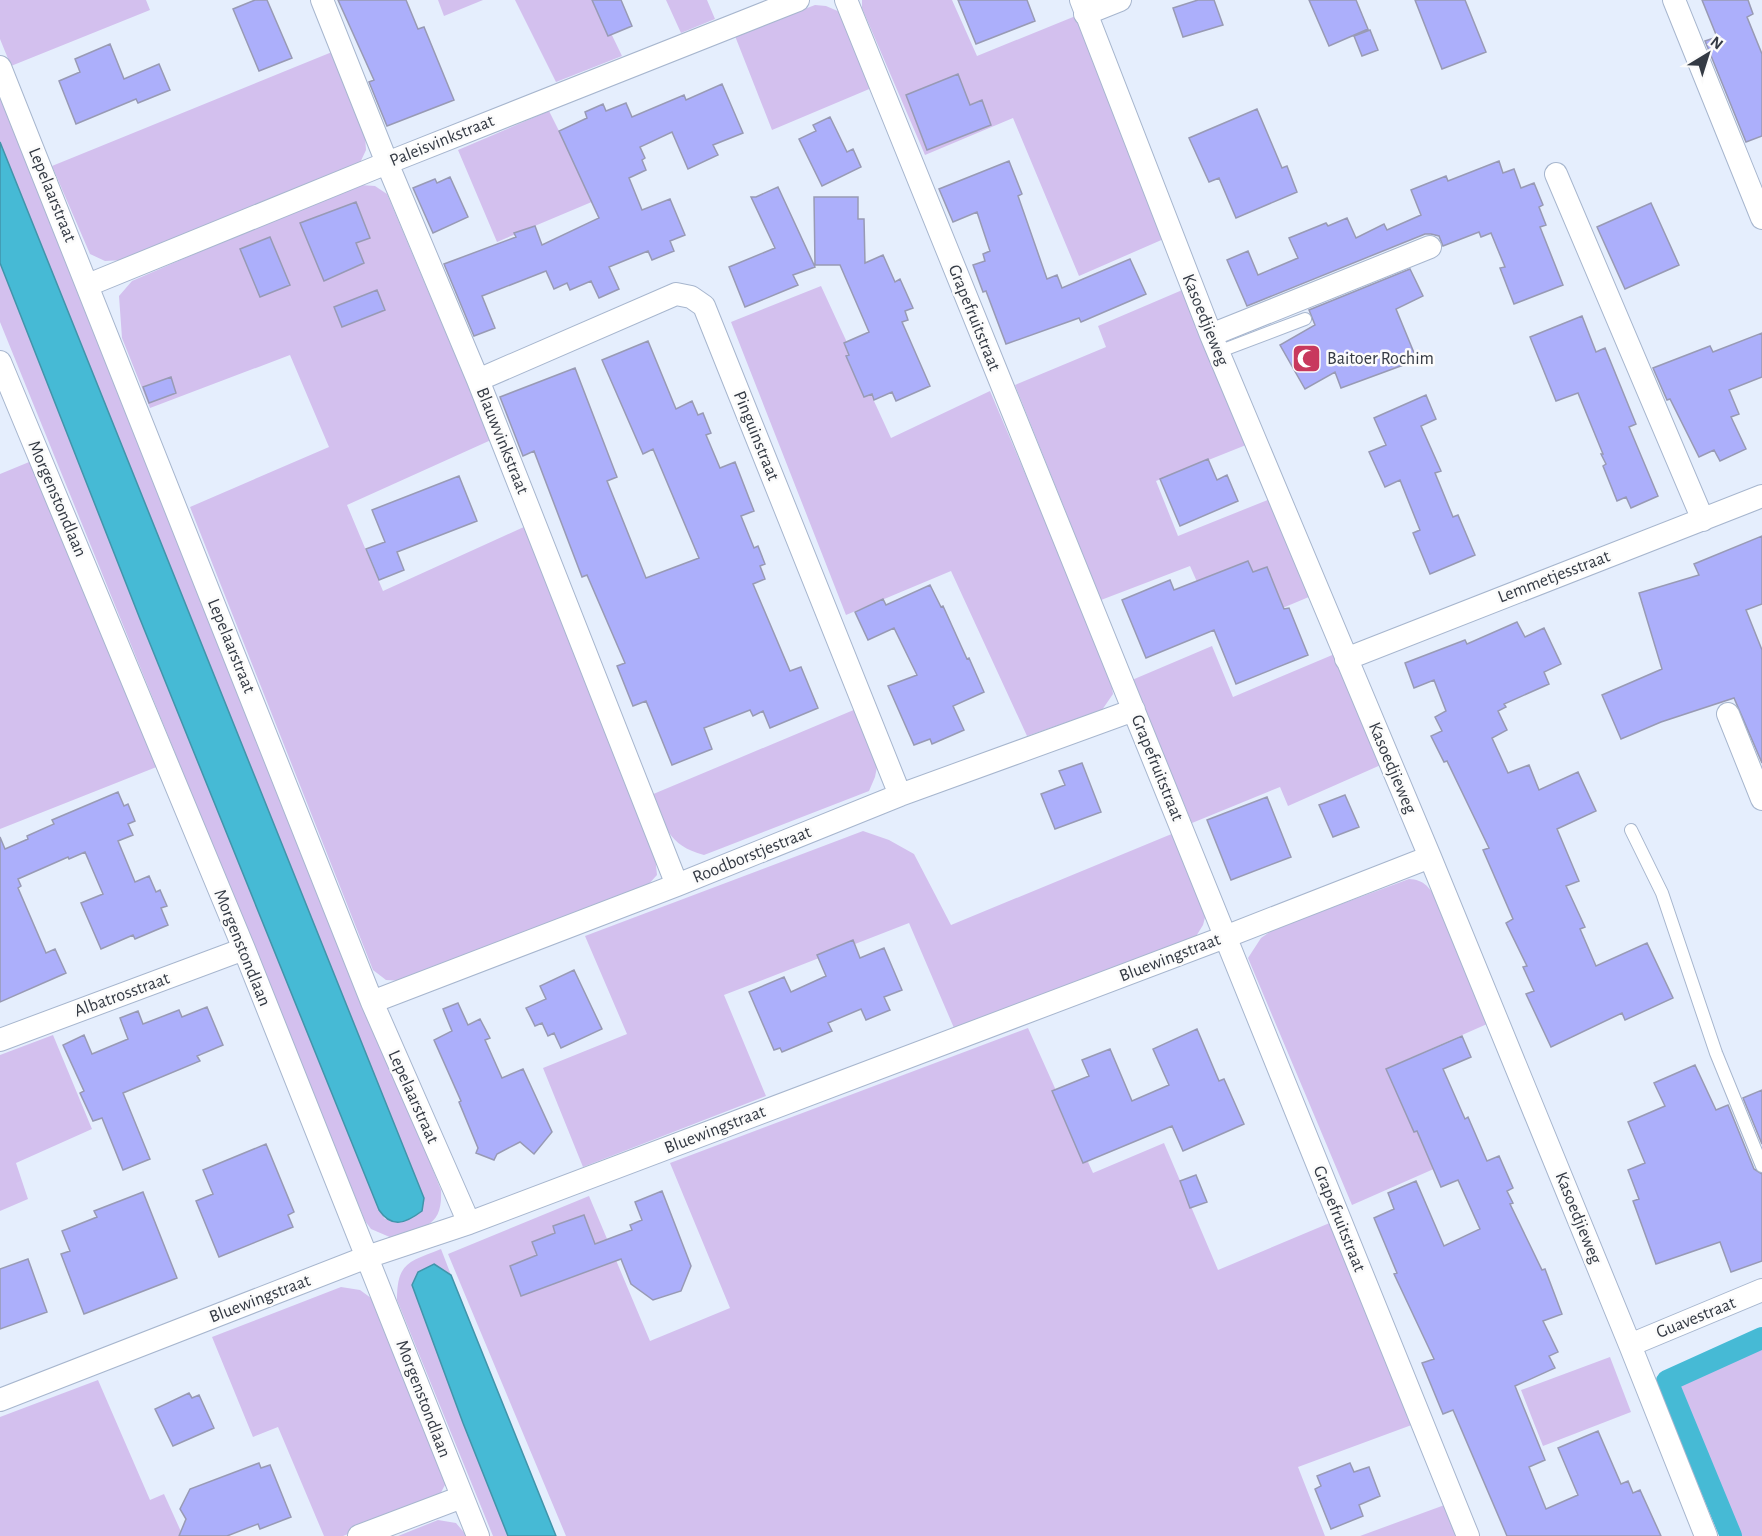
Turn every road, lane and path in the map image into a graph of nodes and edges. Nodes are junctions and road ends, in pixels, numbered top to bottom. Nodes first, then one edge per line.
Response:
1 (322, 0) edge
2 (798, 0) edge
3 (846, 0) edge
4 (1120, 0) edge
5 (1674, 0) edge
6 (1083, 7) edge
7 (0, 67) edge
8 (387, 163) junction
9 (1556, 174) dead end
10 (1762, 218) edge
11 (1430, 247) dead end
12 (88, 285) junction
13 (1305, 319) dead end
14 (1214, 344) junction
15 (0, 362) edge
16 (478, 380) junction
17 (1762, 496) edge
18 (1703, 520) junction
19 (1346, 659) junction
20 (1134, 710) junction
21 (1728, 714) dead end
22 (900, 795) junction
23 (1762, 799) edge
24 (1631, 830) dead end
25 (1430, 857) junction
26 (677, 885) junction
27 (1225, 937) junction
28 (244, 950) junction
29 (372, 1002) junction
30 (0, 1040) edge
31 (1762, 1166) edge
32 (469, 1223) junction
33 (367, 1257) junction
34 (1762, 1290) edge
35 (1630, 1345) junction
36 (0, 1400) edge
37 (462, 1497) junction
38 (359, 1536) edge
39 (478, 1536) edge
40 (1468, 1536) edge
41 (1706, 1536) edge

1 - 8 street, Blauwvinkstraat
2 - 8 street, Paleisvinkstraat
3 - 20 street, Grapefruitstraat
4 - 6 street
5 - 10 street
6 - 14 street, Kasoedjieweg
7 - 12 street, Lepelaarstraat
8 - 12 street, Paleisvinkstraat
8 - 16 street, Blauwvinkstraat
9 - 18 street
11 - 14 street
12 - 29 street, Lepelaarstraat
13 - 14 lane
14 - 19 street, Kasoedjieweg
15 - 28 street, Morgenstondlaan
16 - 22 street, Pinguinstraat
16 - 26 street, Blauwvinkstraat
17 - 18 street, Lemmetjesstraat
18 - 19 street, Lemmetjesstraat
19 - 25 street, Kasoedjieweg
20 - 22 street, Roodborstjestraat
20 - 27 street, Grapefruitstraat
21 - 23 street
22 - 26 street, Roodborstjestraat
24 - 31 lane
25 - 27 street, Bluewingstraat
25 - 35 street, Kasoedjieweg
26 - 29 street, Roodborstjestraat
27 - 32 street, Bluewingstraat
27 - 40 street, Grapefruitstraat
28 - 30 street, Albatrosstraat
28 - 33 street, Morgenstondlaan
29 - 32 street, Lepelaarstraat
32 - 33 street, Bluewingstraat
33 - 36 street, Bluewingstraat
33 - 37 street, Morgenstondlaan
34 - 35 street, Guavestraat
35 - 41 street, Kasoedjieweg
37 - 38 street
37 - 39 street, Morgenstondlaan

